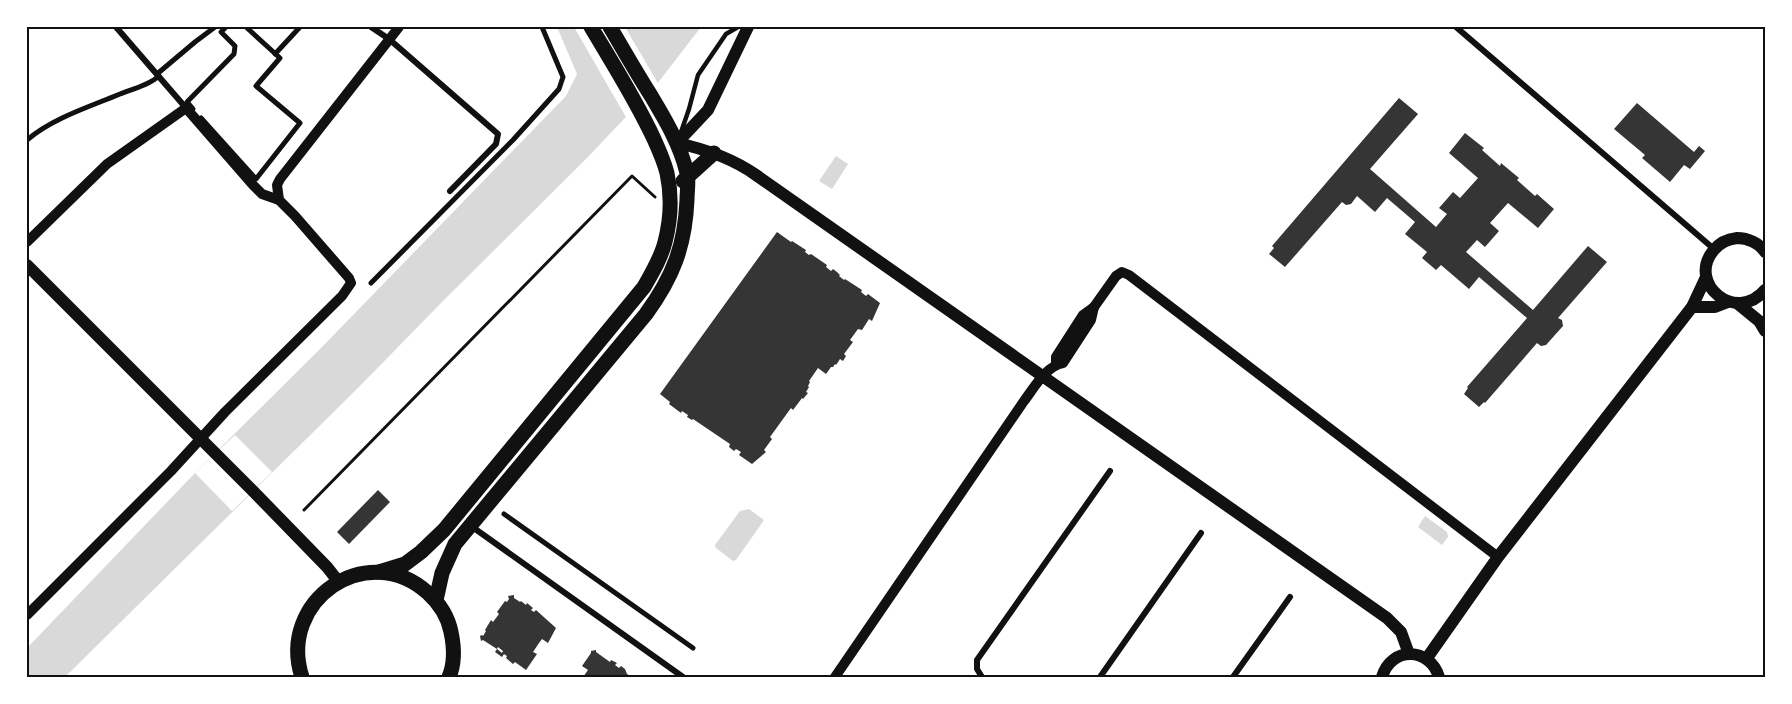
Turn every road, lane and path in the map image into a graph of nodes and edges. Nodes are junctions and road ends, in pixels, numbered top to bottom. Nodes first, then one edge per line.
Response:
1 (117, 27) edge
2 (215, 27) edge
3 (226, 27) edge
4 (246, 27) edge
5 (300, 27) edge
6 (371, 27) edge
7 (399, 27) edge
8 (542, 27) edge
9 (591, 27) edge
10 (610, 27) edge
11 (738, 27) edge
12 (747, 27) edge
13 (1456, 27) edge
14 (389, 39) junction
15 (276, 54) junction
16 (158, 75) junction
17 (186, 108) junction
18 (651, 132) junction
19 (27, 140) edge
20 (677, 143) junction
21 (714, 153) junction
22 (688, 175) junction
23 (450, 191) dead end
24 (664, 198) junction
25 (279, 200) junction
26 (27, 242) edge
27 (1764, 248) edge
28 (1714, 249) junction
29 (27, 265) edge
30 (1706, 277) junction
31 (371, 283) dead end
32 (1763, 292) edge
33 (1733, 303) junction
34 (1692, 307) junction
35 (1762, 326) edge
36 (1043, 377) junction
37 (201, 439) junction
38 (1110, 471) dead end
39 (304, 510) dead end
40 (504, 513) dead end
41 (470, 526) junction
42 (1201, 533) dead end
43 (1498, 557) junction
44 (379, 572) junction
45 (338, 581) junction
46 (1290, 597) dead end
47 (436, 600) junction
48 (30, 607) edge
49 (693, 648) dead end
50 (1409, 654) junction
51 (1427, 658) junction
52 (302, 677) edge
53 (449, 677) edge
54 (683, 677) edge
55 (834, 677) edge
56 (982, 677) edge
57 (1100, 677) edge
58 (1233, 677) edge
59 (1382, 677) edge
60 (1439, 677) edge

1 - 16 street
2 - 16 street
3 - 15 street
4 - 15 street
5 - 15 street
6 - 14 street
7 - 14 street
8 - 31 street
9 - 18 main road
10 - 20 main road
11 - 20 lane
12 - 20 main road
13 - 28 street
14 - 23 street
14 - 25 street
16 - 17 street
16 - 19 street
17 - 25 street
17 - 26 street
18 - 20 main road
18 - 24 main road
20 - 21 main road
20 - 22 main road
21 - 22 main road
21 - 36 main road
22 - 24 main road
22 - 41 main road
24 - 39 path
24 - 44 main road
25 - 37 street
27 - 28 main road
28 - 30 main road
29 - 37 main road
30 - 33 main road
30 - 34 main road
32 - 33 main road
32 - 35 main road
33 - 34 main road
33 - 35 main road
34 - 43 main road
36 - 43 street
36 - 50 main road
36 - 55 street
37 - 45 main road
37 - 48 street
38 - 56 street
40 - 49 street
41 - 47 main road
41 - 54 street
42 - 57 street
43 - 51 main road
44 - 45 main road
44 - 47 main road
45 - 52 main road
46 - 58 street
47 - 53 main road
50 - 51 main road
50 - 59 main road
51 - 60 main road

